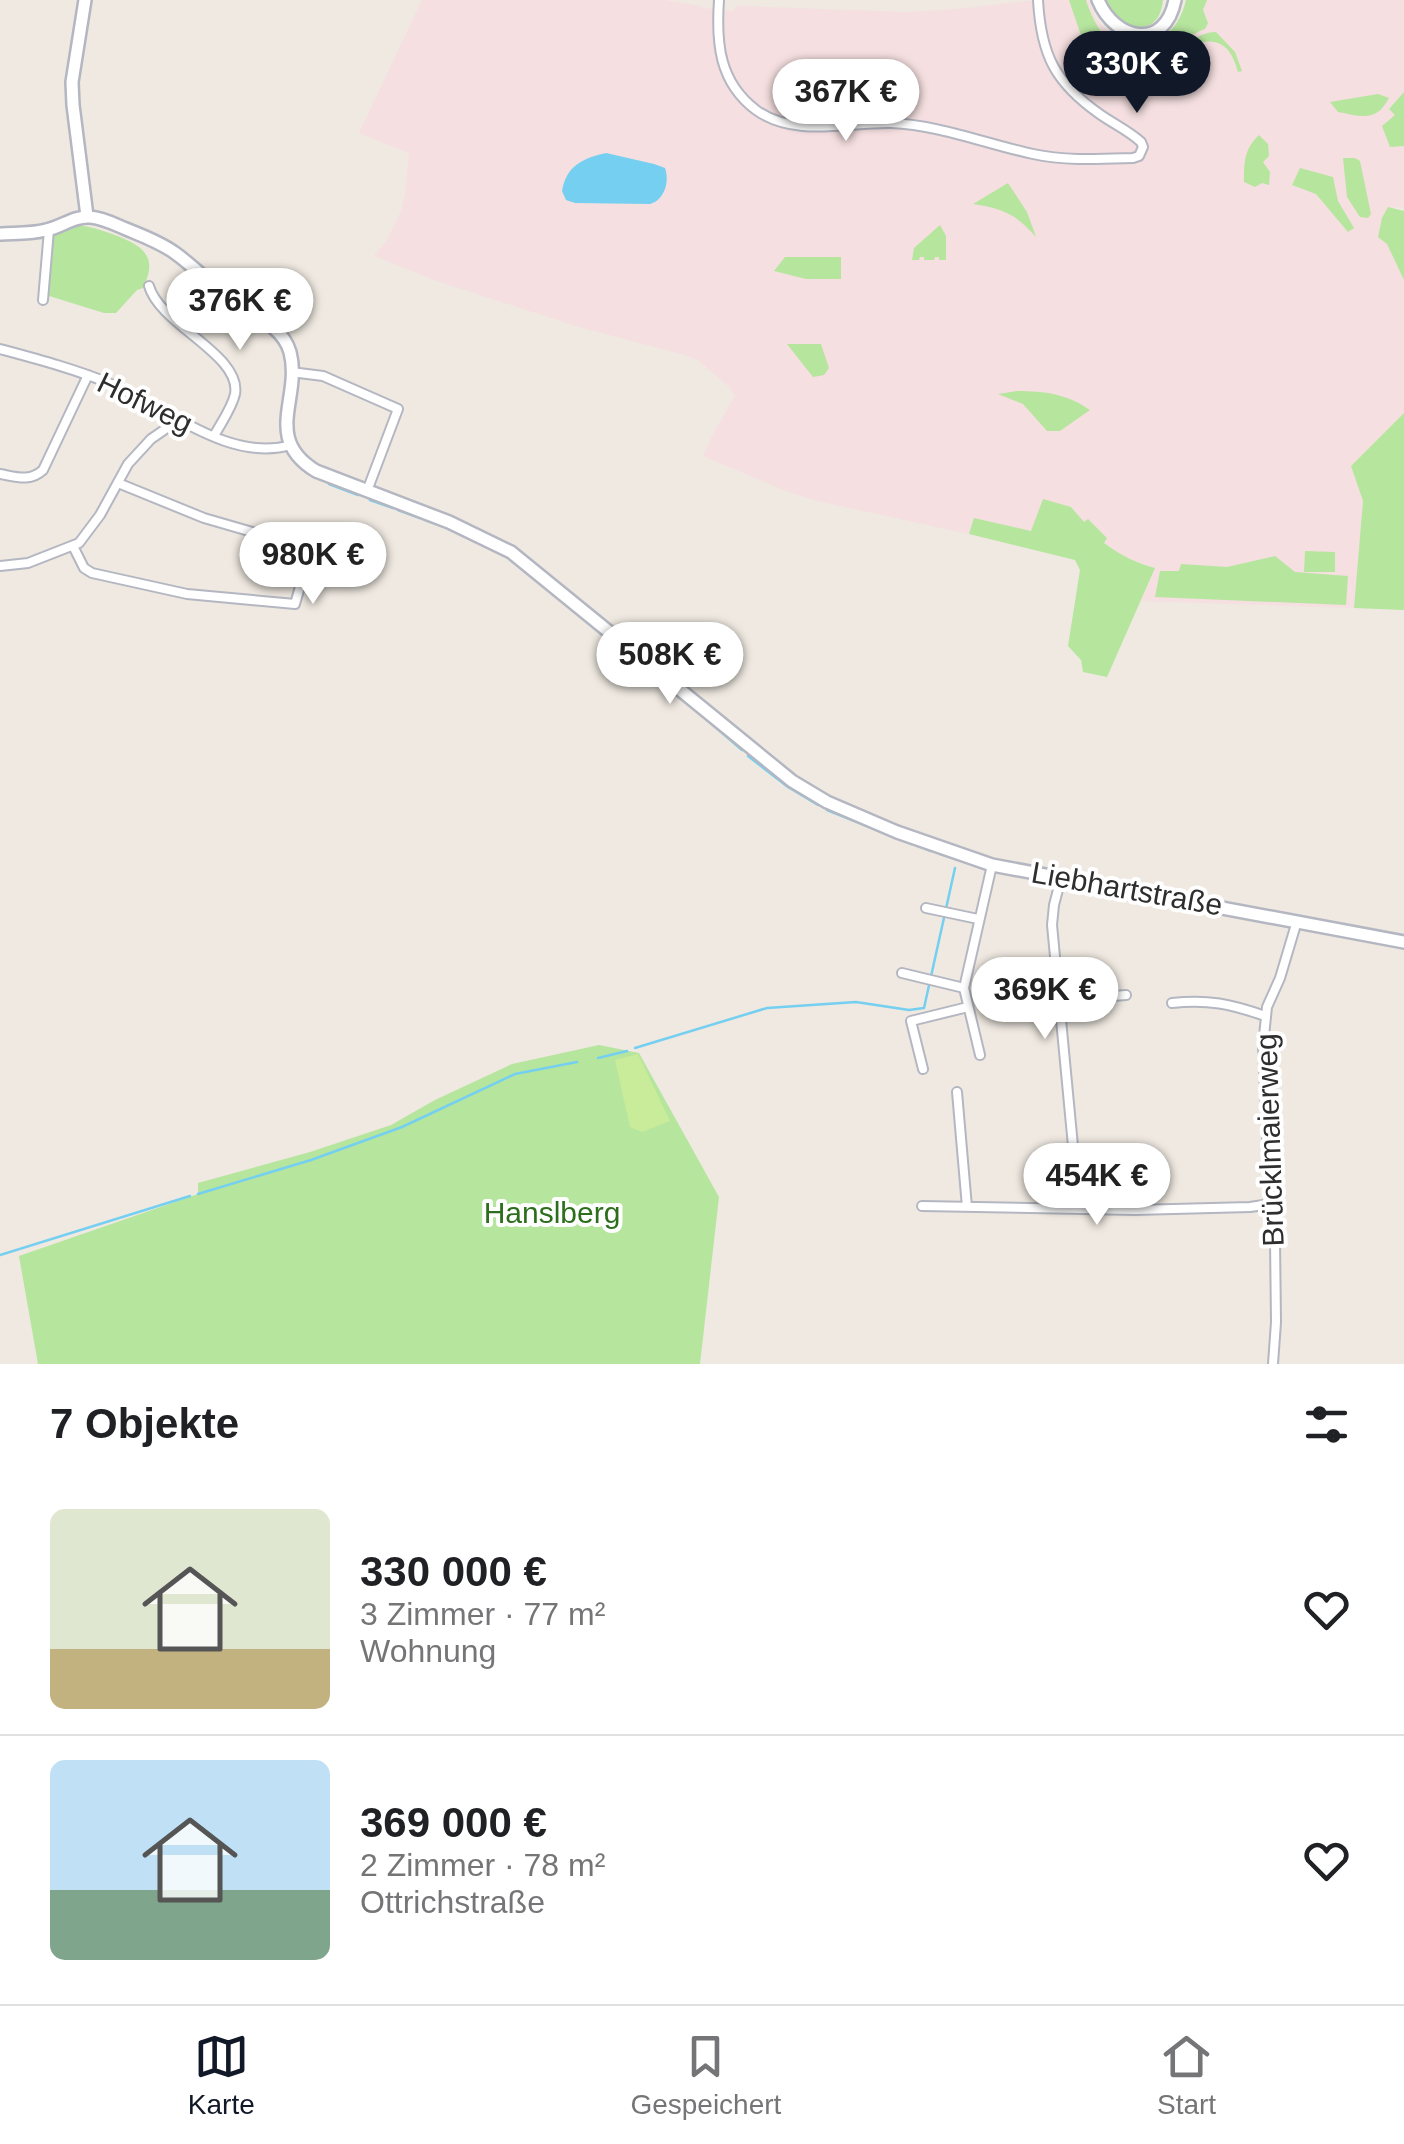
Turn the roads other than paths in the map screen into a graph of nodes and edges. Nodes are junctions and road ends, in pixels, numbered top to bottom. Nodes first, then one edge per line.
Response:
1 (85, 0) edge
2 (719, 0) edge
3 (1038, 0) edge
4 (1098, 0) edge
5 (1175, 0) edge
6 (87, 216) junction
7 (49, 230) junction
8 (0, 234) edge
9 (149, 286) dead end
10 (43, 300) dead end
11 (0, 349) edge
12 (291, 372) junction
13 (88, 375) junction
14 (180, 419) junction
15 (214, 436) junction
16 (290, 445) junction
17 (0, 474) edge
18 (118, 483) junction
19 (366, 491) junction
20 (73, 546) junction
21 (0, 566) edge
22 (991, 868) junction
23 (1062, 878) junction
24 (926, 908) dead end
25 (978, 919) junction
26 (1296, 921) junction
27 (1404, 942) edge
28 (902, 973) dead end
29 (964, 988) junction
30 (1126, 995) dead end
31 (1060, 1000) junction
32 (1172, 1002) dead end
33 (968, 1007) junction
34 (1265, 1016) junction
35 (980, 1054) dead end
36 (924, 1069) dead end
37 (958, 1092) dead end
38 (1270, 1204) junction
39 (922, 1206) dead end
40 (967, 1207) junction
41 (1079, 1210) junction
42 (1273, 1364) edge

1 - 6 street
2 - 3 street
4 - 5 street
6 - 7 street
6 - 12 street
7 - 8 street
7 - 10 street
9 - 15 street
11 - 13 street, Hofweg
12 - 16 street
12 - 19 street
13 - 14 street, Hofweg
13 - 17 street
14 - 15 street, Hofweg
14 - 18 street
15 - 16 street, Hofweg
16 - 19 street, Liebhartstraße
18 - 20 street
18 - 20 street
19 - 22 street, Liebhartstraße
20 - 21 street
22 - 23 street, Liebhartstraße
22 - 25 street
23 - 26 street, Liebhartstraße
23 - 31 street
24 - 25 street
25 - 29 street
26 - 27 street, Liebhartstraße
26 - 34 street, Brücklmaierweg
28 - 29 street
29 - 33 street
30 - 31 street
31 - 41 street
32 - 34 street
33 - 35 street
33 - 36 street
34 - 38 street, Brücklmaierweg
37 - 40 street
38 - 41 street
38 - 42 street, Brücklmaierweg
39 - 40 street
40 - 41 street

